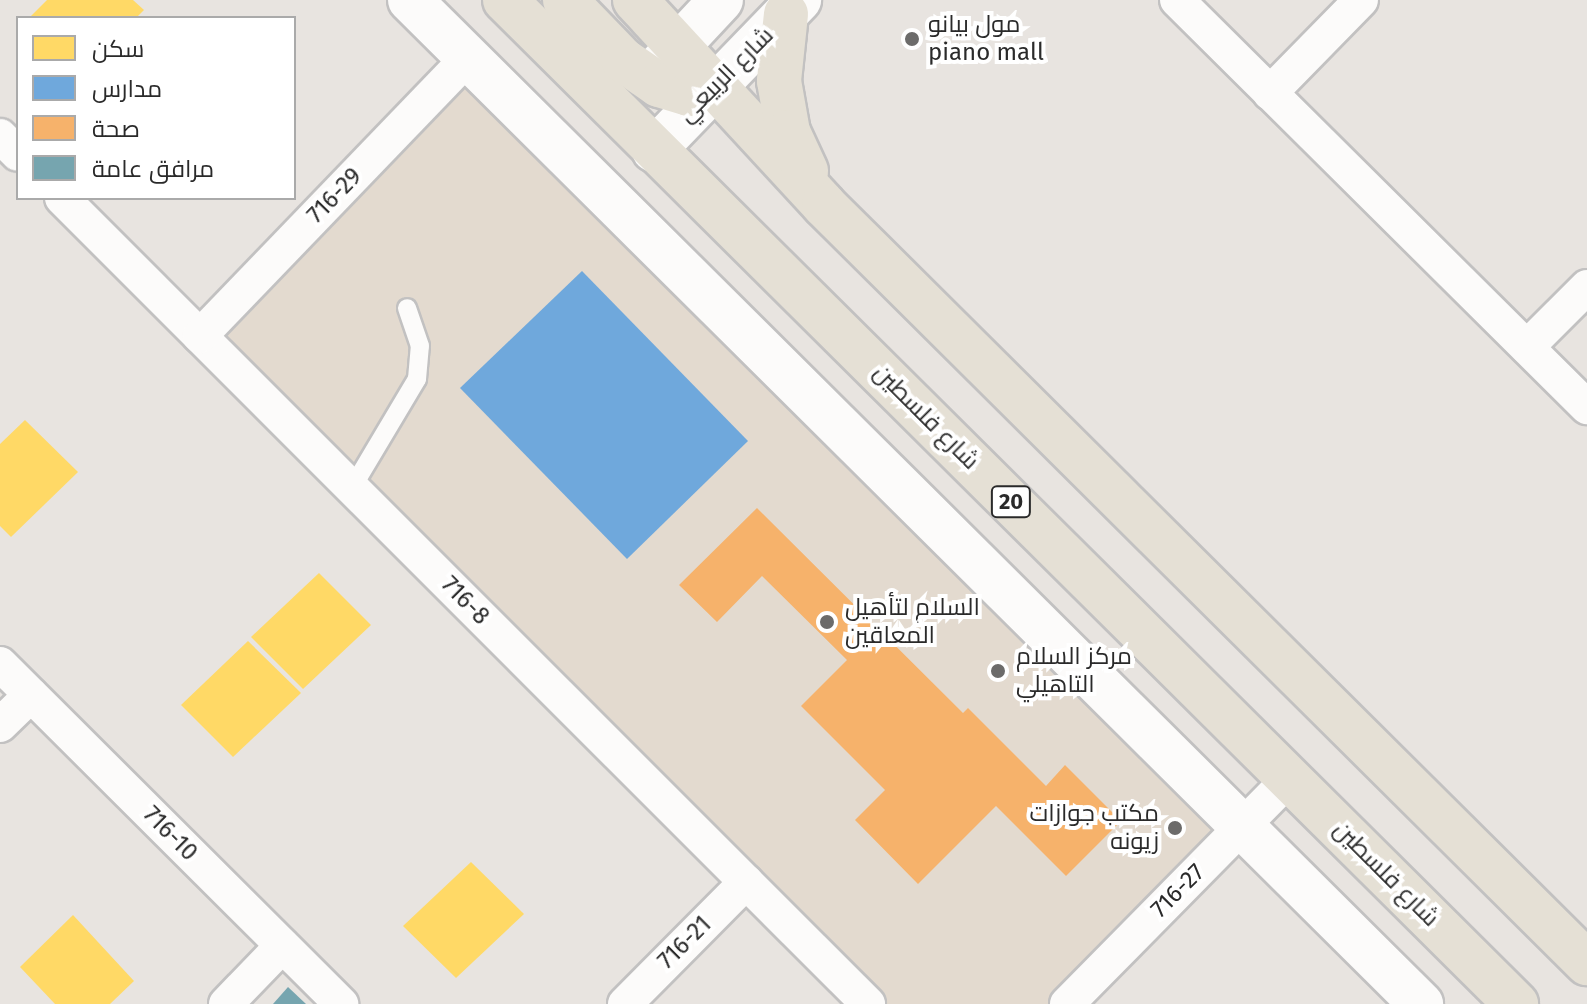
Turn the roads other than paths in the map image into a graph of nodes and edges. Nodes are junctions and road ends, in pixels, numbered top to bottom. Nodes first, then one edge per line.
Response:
1 (410, 0) edge
2 (505, 0) edge
3 (565, 0) edge
4 (635, 0) edge
5 (721, 0) edge
6 (1177, 0) edge
7 (1361, 0) edge
8 (792, 7) edge
9 (680, 48) junction
10 (469, 56) junction
11 (647, 78) junction
12 (713, 84) junction
13 (1270, 93) junction
14 (614, 109) junction
15 (0, 136) edge
16 (654, 150) junction
17 (16, 152) edge
18 (64, 200) edge
19 (824, 205) junction
20 (1587, 287) edge
21 (407, 308) dead end
22 (200, 336) junction
23 (1527, 347) junction
24 (1587, 407) edge
25 (352, 488) junction
26 (0, 664) edge
27 (31, 695) junction
28 (0, 725) edge
29 (1290, 778) junction
30 (1244, 825) junction
31 (746, 882) junction
32 (282, 946) junction
33 (1587, 963) edge
34 (226, 1004) edge
35 (341, 1004) edge
36 (625, 1004) edge
37 (868, 1004) edge
38 (1067, 1004) edge
39 (1421, 1004) edge
40 (1516, 1004) edge

1 - 10 street
2 - 14 main road, شارع فلسطين / 20
3 - 11 main road
4 - 9 main road
5 - 9 street
6 - 13 street
7 - 13 street
8 - 12 street, شارع الربيعي
8 - 19 main road
9 - 11 street
9 - 12 main road
10 - 22 street, 716-29
10 - 30 street
11 - 12 main road
11 - 14 street
12 - 16 street, شارع الربيعي
12 - 19 main road
13 - 23 street
14 - 16 main road, شارع فلسطين / 20
15 - 17 street
16 - 29 main road, شارع فلسطين / 20
18 - 22 street, 716-8
19 - 33 main road
20 - 23 street
21 - 25 lane
22 - 25 street, 716-8
23 - 24 street
25 - 31 street, 716-8
26 - 27 street, 716-10
27 - 28 street
27 - 32 street, 716-10
29 - 30 street, 716-27
29 - 40 main road, شارع فلسطين / 20
30 - 38 street, 716-27
30 - 39 street
31 - 36 street, 716-21
31 - 37 street, 716-8
32 - 34 street
32 - 35 street, 716-10

